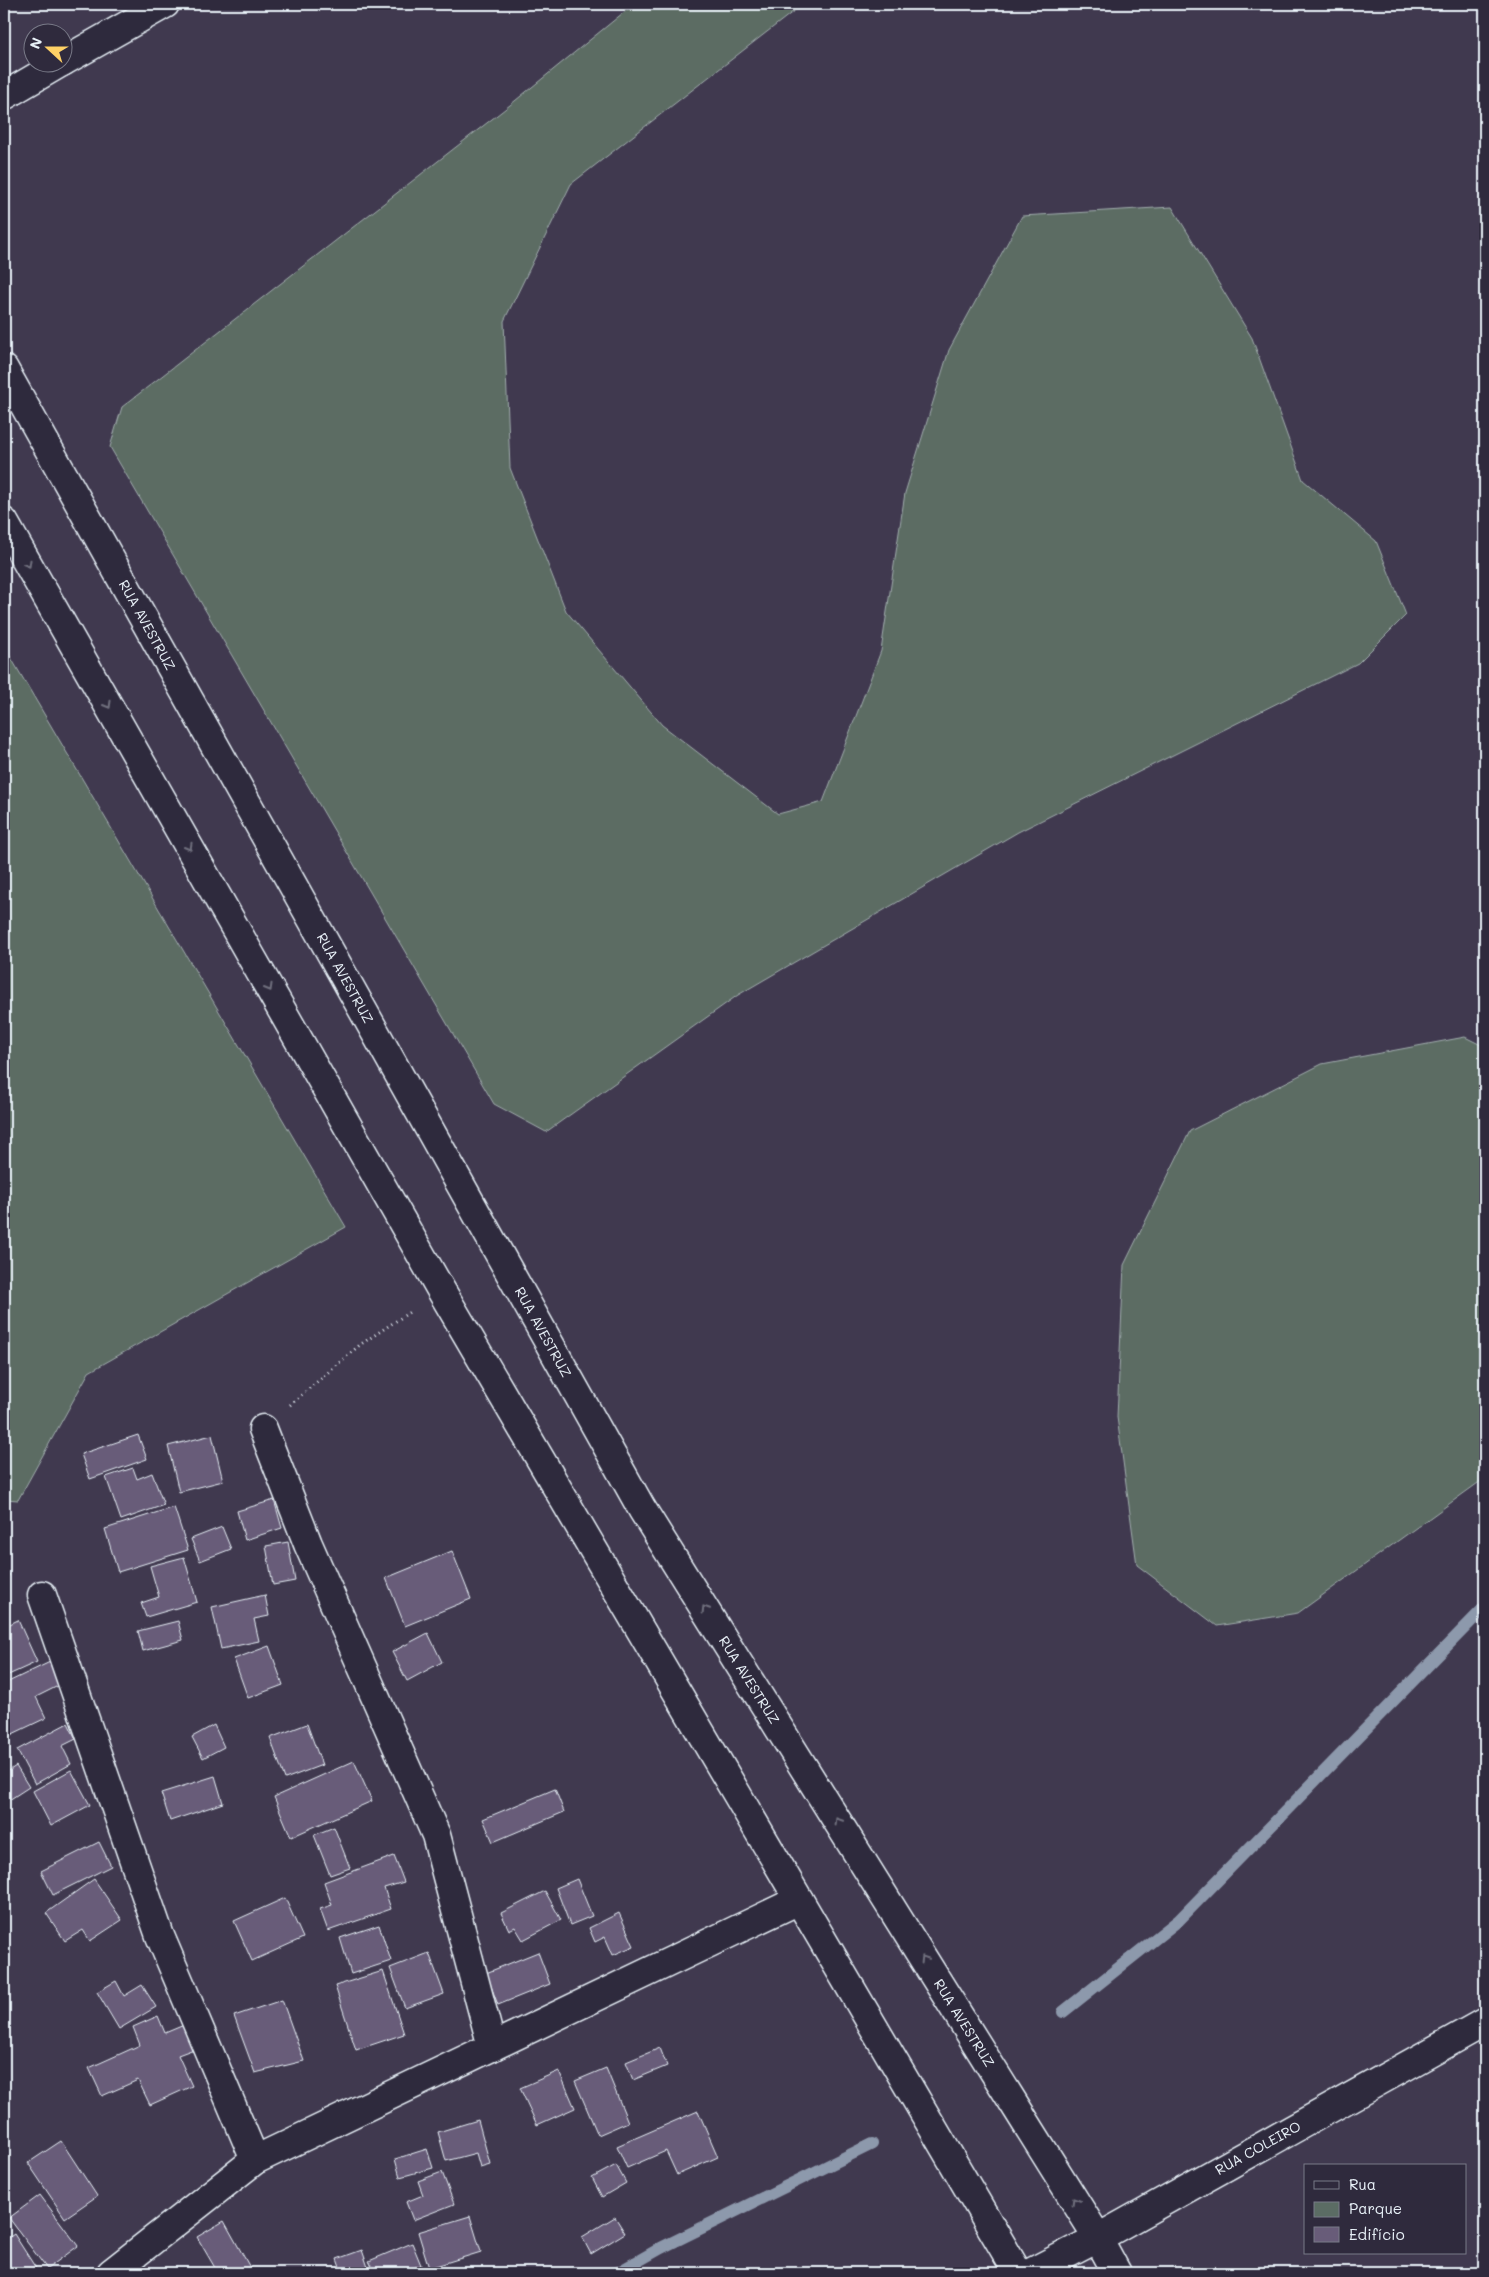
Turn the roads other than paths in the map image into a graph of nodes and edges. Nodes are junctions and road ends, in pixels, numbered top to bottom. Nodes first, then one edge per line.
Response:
1 (165, 4) edge
2 (72, 56) edge
3 (45, 72) edge
4 (4, 96) edge
5 (4, 369) edge
6 (4, 522) edge
7 (263, 1429) road end
8 (42, 1595) dead end
9 (799, 1900) junction
10 (1485, 2022) edge
11 (492, 2047) junction
12 (255, 2160) junction
13 (1098, 2238) junction
14 (111, 2273) edge
15 (1018, 2273) edge
16 (1030, 2273) edge
17 (1117, 2273) edge

1 - 2 main road
3 - 4 main road
13 -> 5 main road, RUA AVESTRUZ
6 -> 9 main road
7 - 11 main road
8 - 12 main road
9 - 11 main road
9 - 15 main road
10 - 13 main road, RUA COLEIRO
11 - 12 main road
12 - 14 main road
13 - 16 main road, RUA COLEIRO
13 - 17 main road, RUA AVESTRUZ

